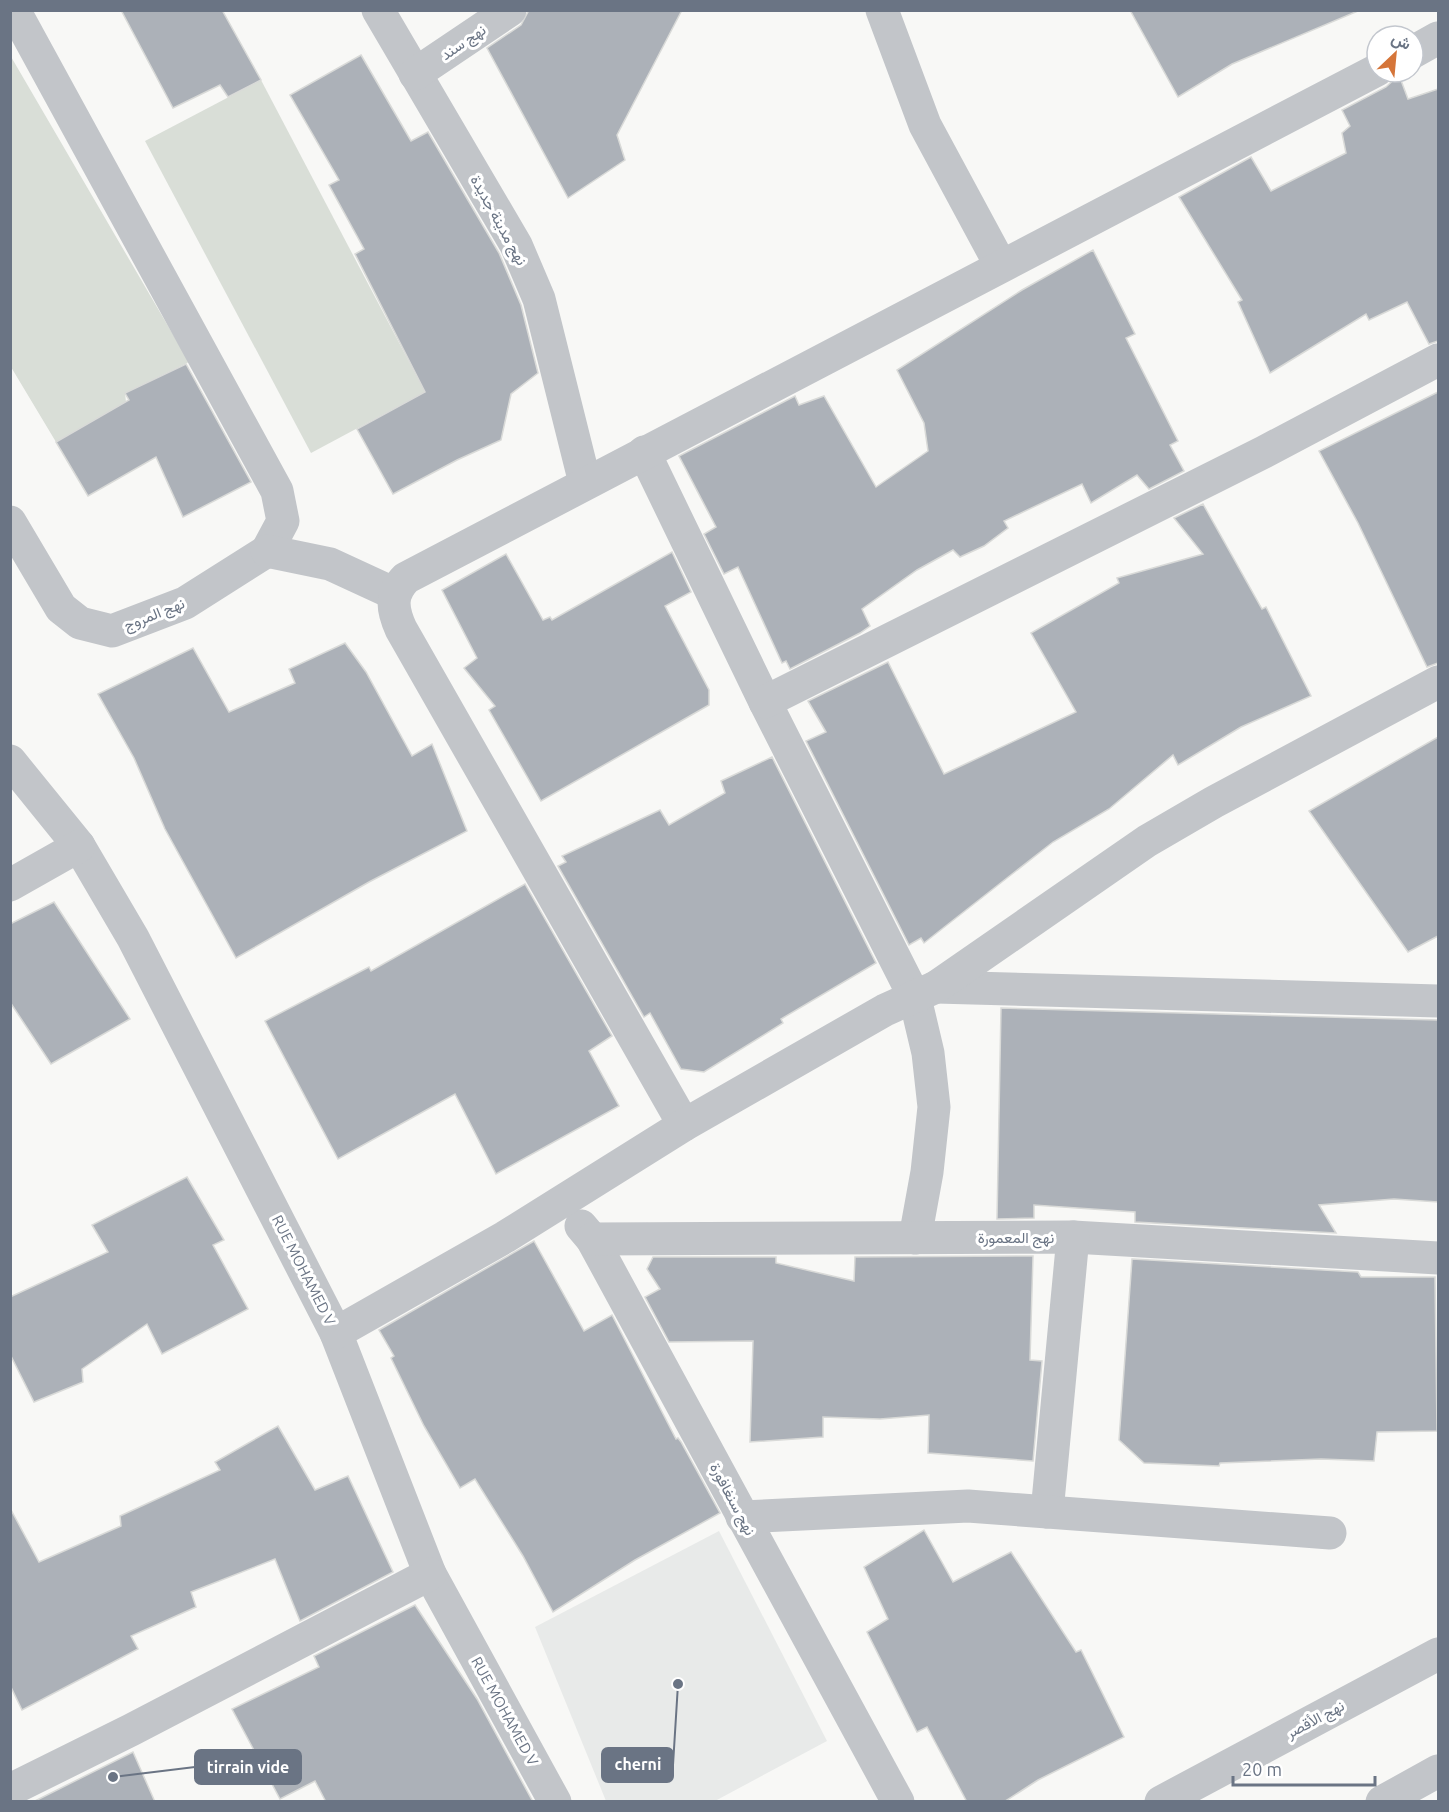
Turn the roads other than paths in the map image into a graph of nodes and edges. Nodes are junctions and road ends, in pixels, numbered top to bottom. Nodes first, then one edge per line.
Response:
1 (14, 10) edge
2 (378, 10) edge
3 (510, 10) edge
4 (882, 10) edge
5 (415, 74) junction
6 (1365, 76) edge
7 (1001, 266) junction
8 (1438, 360) edge
9 (644, 452) junction
10 (585, 483) junction
11 (10, 522) edge
12 (267, 551) junction
13 (395, 594) junction
14 (1438, 682) edge
15 (765, 702) junction
16 (10, 761) edge
17 (79, 846) junction
18 (10, 885) edge
19 (925, 993) junction
20 (1438, 1001) edge
21 (684, 1125) junction
22 (560, 1202) junction
23 (1073, 1237) junction
24 (915, 1238) junction
25 (592, 1239) junction
26 (1438, 1258) edge
27 (336, 1333) junction
28 (1047, 1512) junction
29 (742, 1517) junction
30 (1330, 1533) dead end
31 (430, 1574) junction
32 (1438, 1654) edge
33 (1438, 1771) edge
34 (10, 1790) edge
35 (555, 1802) edge
36 (898, 1802) edge
37 (1161, 1802) edge
38 (1382, 1802) edge

1 - 12 street
2 - 5 street, نهج مدينة جديدة
3 - 5 street, نهج سند
4 - 7 street
5 - 10 street, نهج مدينة جديدة
6 - 7 street
7 - 9 street
8 - 15 street
9 - 10 street
9 - 15 street
10 - 13 street
11 - 12 street, نهج المروج
12 - 13 street
13 - 21 street
14 - 19 street
15 - 19 street
16 - 17 street, RUE MOHAMED V
17 - 18 street
17 - 27 street, RUE MOHAMED V
19 - 20 street
19 - 21 street
19 - 24 street
21 - 22 street
22 - 25 street, نهج سنغافورة
22 - 27 street
23 - 24 street, نهج المعمورة
23 - 26 street, نهج المعمورة
23 - 28 street
24 - 25 street, نهج المعمورة
25 - 29 street, نهج سنغافورة
27 - 31 street, RUE MOHAMED V
28 - 29 street
28 - 30 street
29 - 36 street, نهج سنغافورة
31 - 34 street
31 - 35 street, RUE MOHAMED V
32 - 37 street, نهج الأقصر
33 - 38 street

